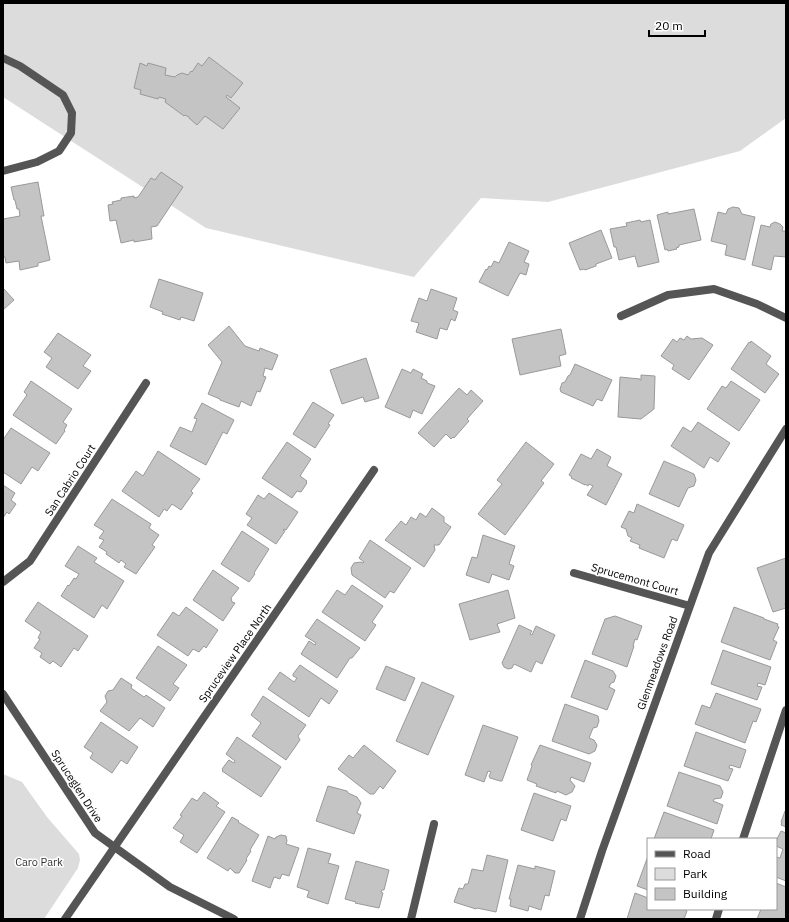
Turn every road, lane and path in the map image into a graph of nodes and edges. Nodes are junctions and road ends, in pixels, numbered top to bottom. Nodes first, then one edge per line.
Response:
1 (3, 58) edge
2 (3, 171) edge
3 (621, 316) dead end
4 (786, 318) edge
5 (146, 383) dead end
6 (786, 429) edge
7 (374, 470) dead end
8 (574, 573) dead end
9 (3, 582) edge
10 (690, 606) junction
11 (3, 694) edge
12 (786, 710) edge
13 (434, 824) dead end
14 (743, 838) edge
15 (114, 847) junction
16 (65, 919) edge
17 (234, 919) edge
18 (412, 919) edge
19 (580, 919) edge

1 - 2 street
3 - 4 street
5 - 9 street, San Cabrio Court
6 - 10 street, Glenmeadows Road
7 - 15 street, Spruceview Place North
8 - 10 street, Sprucemont Court
10 - 19 street, Glenmeadows Road
11 - 15 street, Spruceglen Drive
12 - 14 street
13 - 18 street
15 - 16 street, Spruceview Place North
15 - 17 street, Spruceglen Drive

